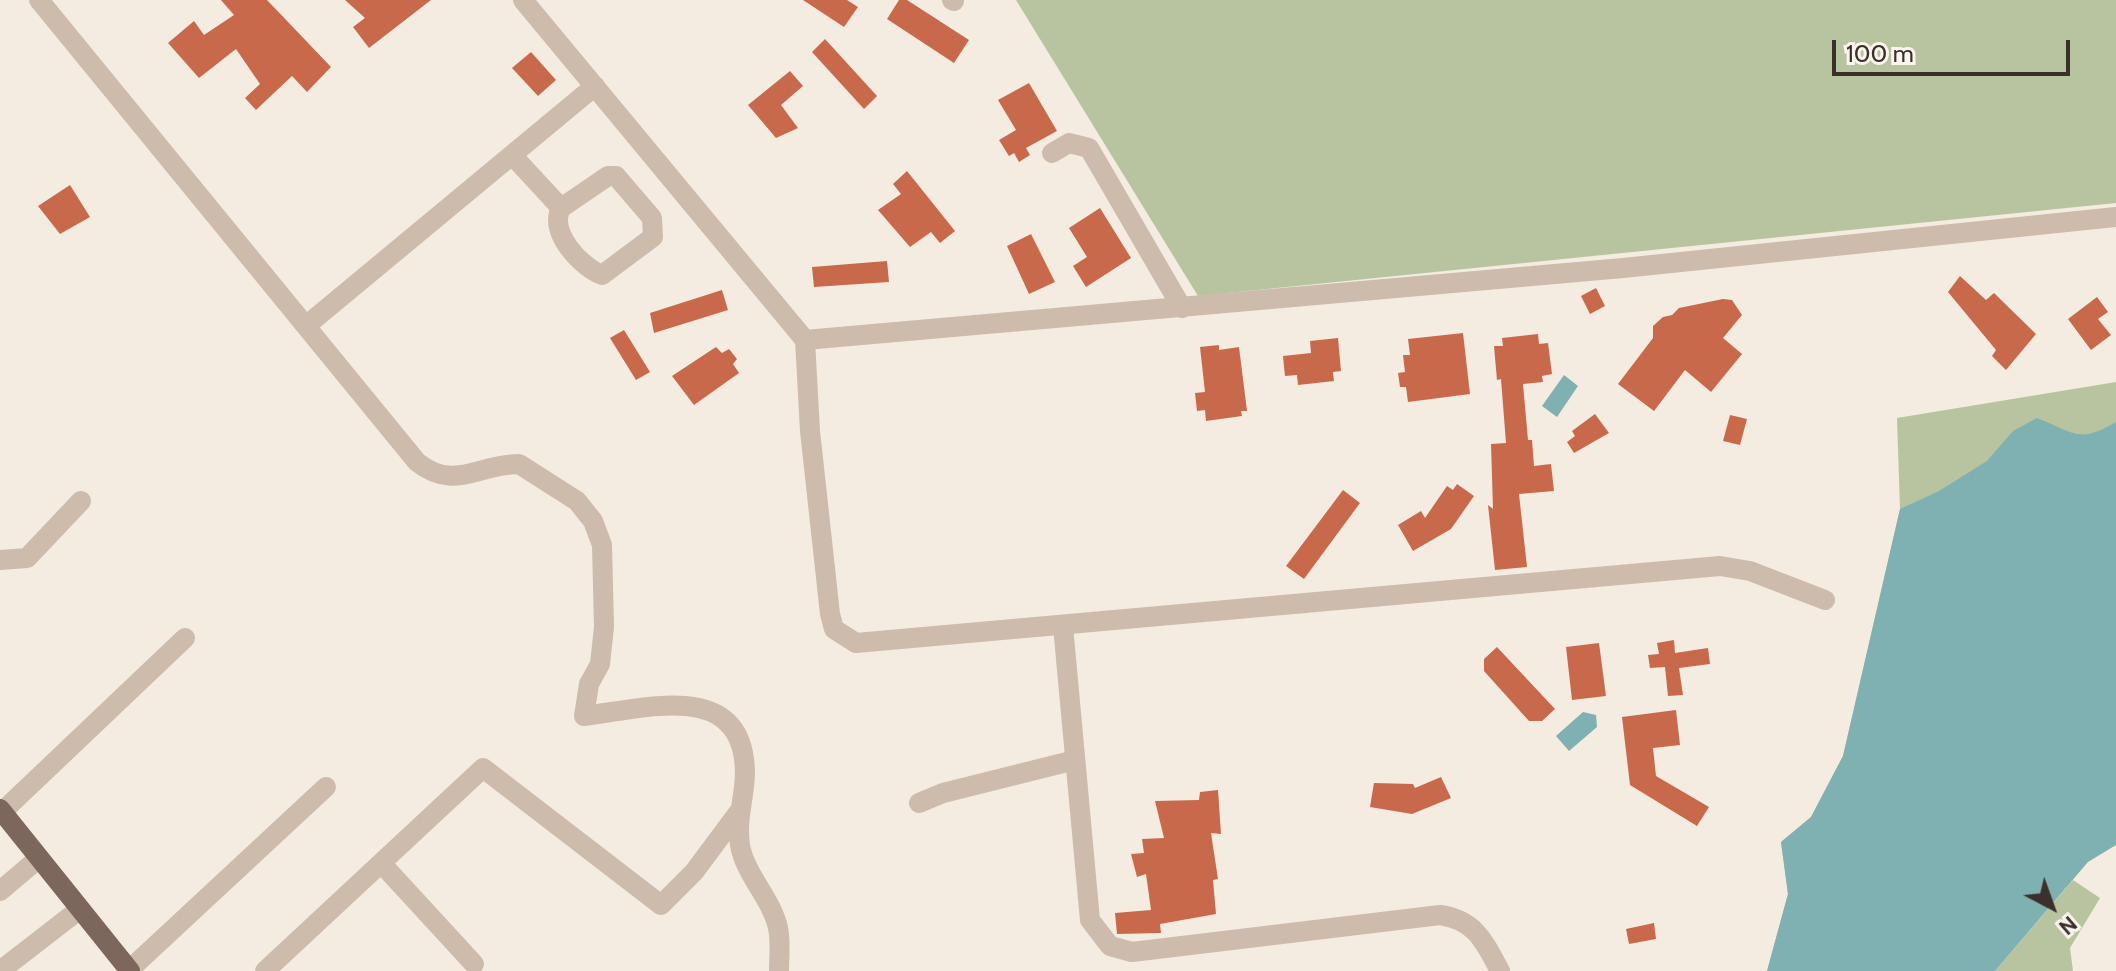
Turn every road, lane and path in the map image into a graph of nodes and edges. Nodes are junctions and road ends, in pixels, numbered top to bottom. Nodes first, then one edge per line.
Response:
1 (39, 0) edge
2 (523, 0) edge
3 (595, 86) junction
4 (1052, 153) dead end
5 (512, 155) junction
6 (561, 208) junction
7 (2116, 217) edge
8 (1182, 308) junction
9 (307, 325) junction
10 (805, 340) junction
11 (81, 501) dead end
12 (0, 560) edge
13 (1825, 600) dead end
14 (1063, 626) junction
15 (185, 638) dead end
16 (1075, 760) junction
17 (326, 787) dead end
18 (919, 803) dead end
19 (738, 813) junction
20 (3, 819) edge
21 (39, 858) junction
22 (382, 864) junction
23 (0, 891) edge
24 (80, 909) junction
25 (1132, 961) edge
26 (474, 964) dead end
27 (0, 971) edge
28 (129, 971) edge
29 (265, 971) edge
30 (779, 971) edge
31 (1500, 971) edge

1 - 9 street
2 - 3 street
3 - 5 street
3 - 10 street
4 - 8 street
5 - 6 street
5 - 9 street
6 - 6 street
7 - 8 street
8 - 10 street
9 - 19 street
10 - 14 street
11 - 12 street
13 - 14 street
14 - 16 street
15 - 20 street
16 - 18 street
16 - 25 street
17 - 28 street
19 - 22 street
19 - 30 street
20 - 21 main road
21 - 23 street
21 - 24 main road
22 - 26 street
22 - 29 street
24 - 27 street
24 - 28 main road
25 - 31 street

